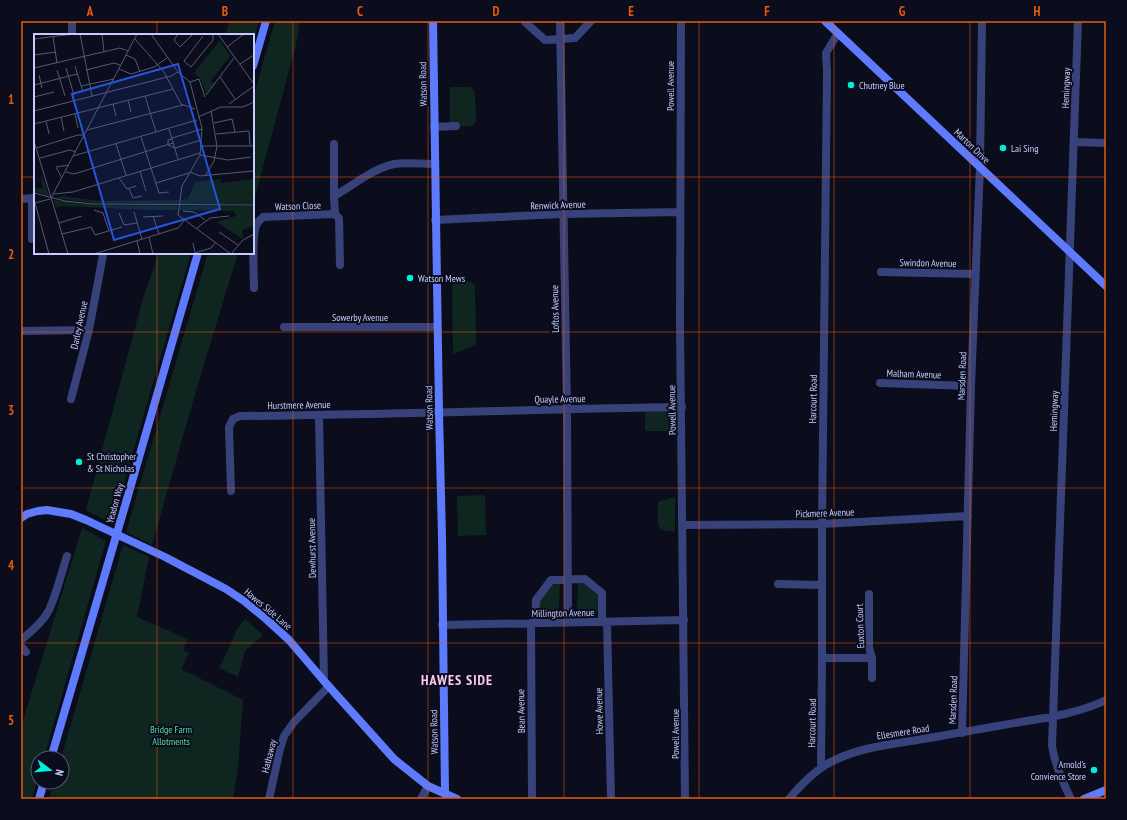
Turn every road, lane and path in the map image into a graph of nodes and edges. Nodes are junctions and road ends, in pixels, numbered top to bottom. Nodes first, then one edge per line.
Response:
1 (72, 21) edge
2 (266, 21) edge
3 (433, 21) edge
4 (525, 21) edge
5 (560, 21) edge
6 (591, 21) edge
7 (681, 21) edge
8 (825, 21) edge
9 (982, 21) edge
10 (1078, 21) edge
11 (838, 33) junction
12 (72, 34) edge
13 (561, 40) junction
14 (254, 63) edge
15 (456, 126) dead end
16 (434, 127) junction
17 (1074, 142) junction
18 (1106, 143) edge
19 (334, 144) dead end
20 (435, 164) junction
21 (980, 167) junction
22 (334, 196) junction
23 (34, 198) edge
24 (21, 199) edge
25 (680, 212) junction
26 (335, 214) junction
27 (563, 214) junction
28 (436, 220) junction
29 (32, 239) dead end
30 (1070, 252) junction
31 (198, 254) edge
32 (103, 255) dead end
33 (340, 265) dead end
34 (881, 272) dead end
35 (975, 274) junction
36 (1106, 286) edge
37 (254, 288) dead end
38 (284, 327) dead end
39 (437, 327) junction
40 (89, 330) junction
41 (21, 331) edge
42 (880, 383) dead end
43 (971, 386) junction
44 (72, 399) dead end
45 (682, 407) junction
46 (566, 408) junction
47 (438, 412) junction
48 (320, 415) junction
49 (231, 491) dead end
50 (968, 516) junction
51 (21, 518) edge
52 (822, 524) junction
53 (682, 525) junction
54 (67, 556) dead end
55 (568, 579) junction
56 (778, 584) dead end
57 (822, 585) junction
58 (868, 594) dead end
59 (684, 620) junction
60 (568, 622) junction
61 (605, 622) junction
62 (533, 623) junction
63 (442, 625) junction
64 (21, 640) edge
65 (822, 658) junction
66 (872, 658) junction
67 (872, 678) dead end
68 (326, 684) junction
69 (1106, 700) edge
70 (1053, 716) junction
71 (962, 732) junction
72 (53, 750) edge
73 (821, 768) junction
74 (428, 786) junction
75 (1106, 790) edge
76 (445, 794) junction
77 (272, 797) edge
78 (421, 799) edge
79 (457, 799) edge
80 (532, 799) edge
81 (611, 799) edge
82 (685, 799) edge
83 (789, 799) edge
84 (1070, 799) edge
85 (1084, 799) edge

1 - 12 street
2 - 14 street
3 - 16 street, Watson Road
4 - 13 street
5 - 13 street, Loftos Avenue
6 - 13 street
7 - 25 street, Powell Avenue
8 - 11 street, Marton Drive
9 - 21 street, Marsden Road
10 - 17 street, Hemingway
11 - 21 street, Marton Drive
11 - 52 street, Harcourt Road
13 - 27 street, Loftos Avenue
15 - 16 street
16 - 20 street, Watson Road
17 - 18 street
17 - 30 street, Hemingway
19 - 22 street, Watson Close
20 - 22 street, Watson Close
20 - 28 street, Watson Road
21 - 30 street, Marton Drive
21 - 35 street, Marsden Road
22 - 26 street, Watson Close
23 - 24 street
23 - 29 street
25 - 27 street, Renwick Avenue
25 - 45 street, Powell Avenue
26 - 33 street, Watson Close
26 - 37 street, Watson Close
27 - 28 street, Renwick Avenue
27 - 46 street, Loftos Avenue
28 - 39 street, Watson Road
30 - 36 street, Marton Drive
30 - 70 street, Hemingway
31 - 72 street, Yeadon Way, bridge
32 - 40 street, Darley Avenue
34 - 35 street, Swindon Avenue
35 - 43 street, Marsden Road
38 - 39 street, Sowerby Avenue
39 - 47 street, Watson Road
40 - 41 street
40 - 44 street, Darley Avenue
42 - 43 street, Malham Avenue
43 - 50 street, Marsden Road
45 - 46 street, Quayle Avenue
45 - 53 street, Powell Avenue
46 - 47 street, Quayle Avenue
46 - 55 street, Loftos Avenue
47 - 48 street, Hurstmere Avenue
47 - 63 street, Watson Road
48 - 49 street, Hurstmere Avenue
48 - 68 street, Dewhurst Avenue
50 - 52 street, Pickmere Avenue
50 - 71 street, Marsden Road
51 - 68 street, Hawes Side Lane
52 - 53 street, Pickmere Avenue
52 - 57 street, Harcourt Road
53 - 59 street, Powell Avenue
54 - 64 street
55 - 60 street, Loftos Avenue
55 - 61 street
55 - 62 street
56 - 57 street
57 - 65 street, Harcourt Road
58 - 66 street, Euxton Court
59 - 61 street, Millington Avenue
59 - 82 street, Powell Avenue
60 - 61 street, Millington Avenue
60 - 62 street, Millington Avenue
61 - 81 street, Howe Avenue
62 - 63 street, Millington Avenue
62 - 80 street, Bean Avenue
63 - 76 street, Watson Road
65 - 66 street, Euxton Court
65 - 73 street, Harcourt Road
66 - 67 street, Euxton Court
68 - 74 street, Hawes Side Lane
68 - 77 street, Hathaway
69 - 70 street, Ellesmere Road
70 - 71 street, Ellesmere Road
70 - 84 street, Hemingway
71 - 73 street, Ellesmere Road
73 - 83 street, Ellesmere Road
74 - 76 street, Hawes Side Lane
74 - 78 street
75 - 85 street
76 - 79 street, Hawes Side Lane

